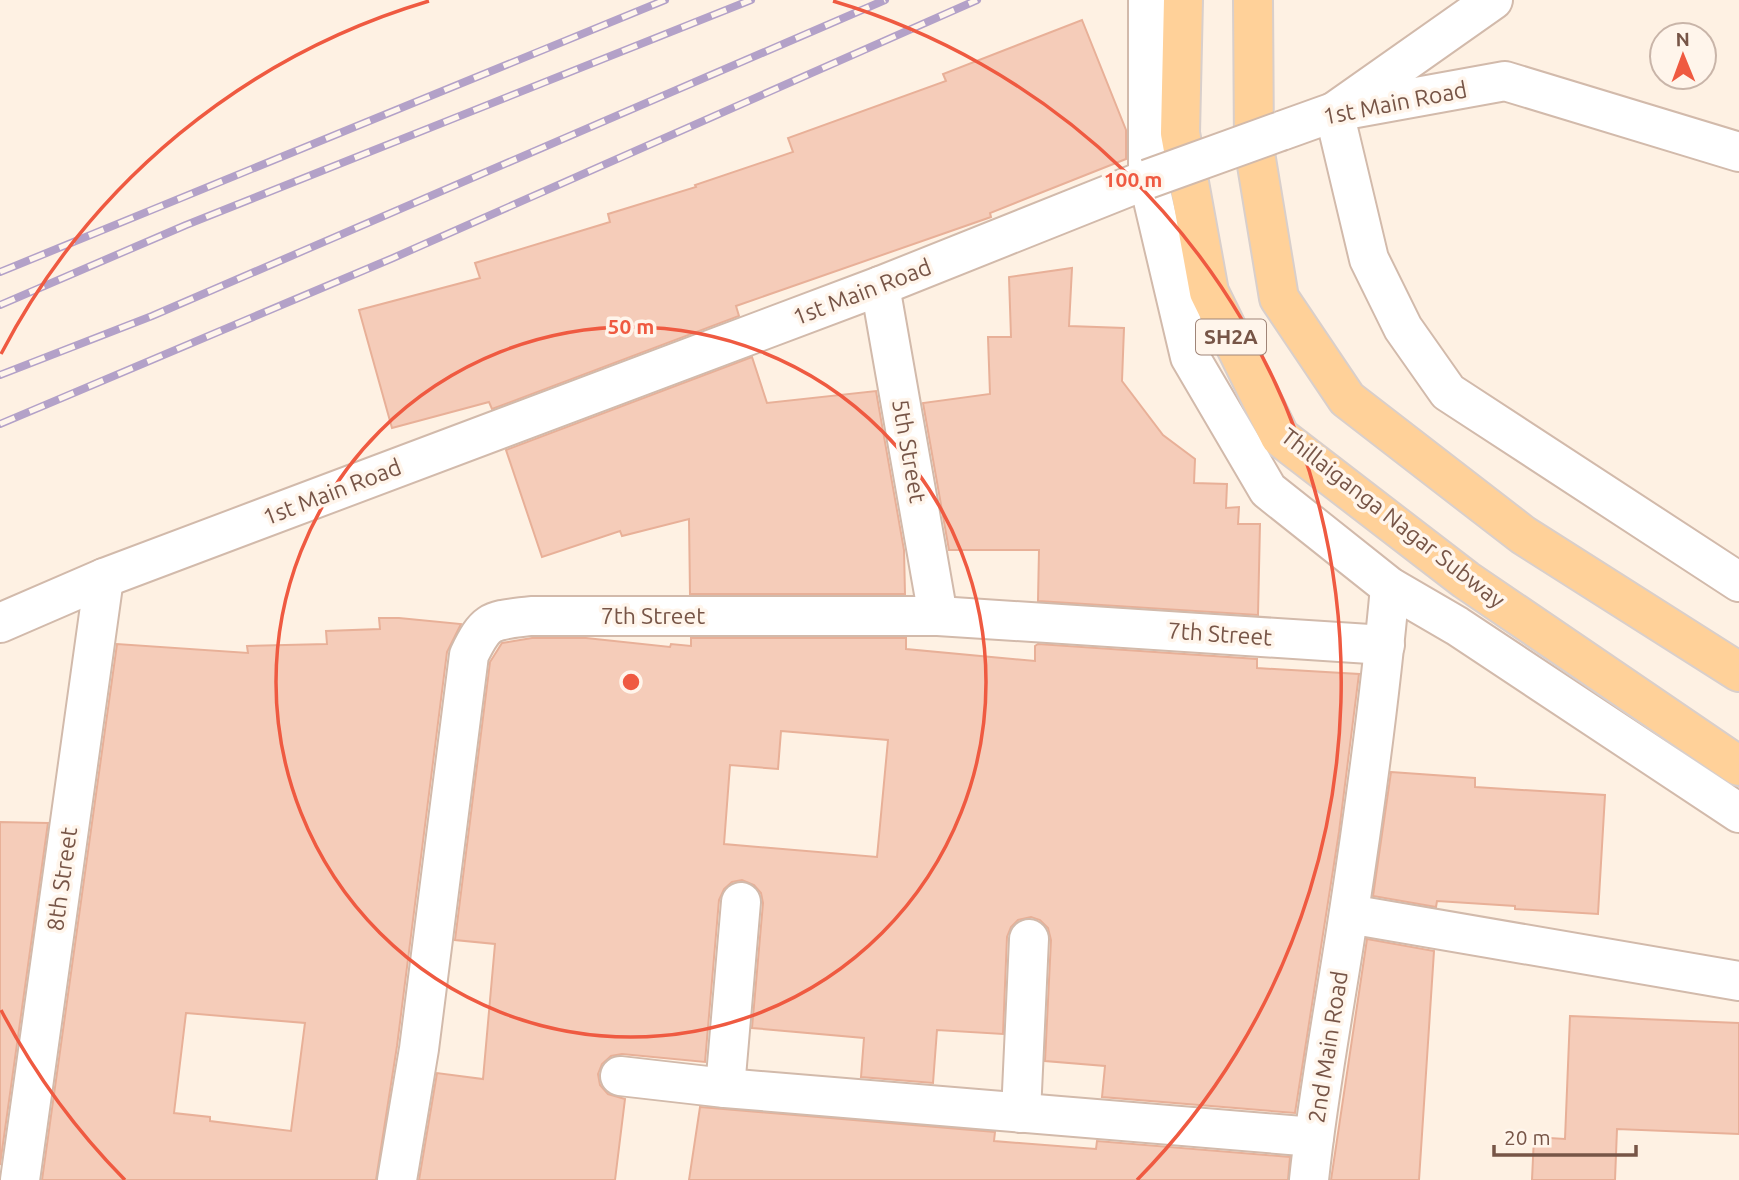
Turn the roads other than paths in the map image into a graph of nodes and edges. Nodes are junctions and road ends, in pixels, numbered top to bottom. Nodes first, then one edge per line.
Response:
1 (1148, 0) edge
2 (1183, 0) edge
3 (1254, 0) edge
4 (1493, 0) edge
5 (1334, 112) junction
6 (1739, 152) edge
7 (1148, 179) junction
8 (880, 286) junction
9 (104, 578) junction
10 (1739, 582) edge
11 (1390, 586) junction
12 (937, 616) junction
13 (0, 623) edge
14 (1385, 645) junction
15 (1739, 672) edge
16 (1739, 766) edge
17 (1739, 813) edge
18 (741, 902) dead end
19 (1349, 914) junction
20 (1030, 939) dead end
21 (1739, 982) edge
22 (620, 1076) dead end
23 (725, 1088) junction
24 (1021, 1112) junction
25 (1314, 1136) junction
26 (20, 1180) edge
27 (397, 1180) edge
28 (1309, 1180) edge

1 - 7 street
2 - 16 main road, Thillaiganga Nagar Subway / SH2A
3 - 15 main road, SH2A
4 - 5 street
5 - 6 street, 1st Main Road
5 - 7 street, 1st Main Road, bridge
5 - 10 street
7 - 8 street, 1st Main Road
7 - 11 street
8 - 9 street, 1st Main Road
8 - 12 street, 5th Street
9 - 13 street, 1st Main Road
9 - 26 street, 8th Street
11 - 14 street, 2nd Main Road
11 - 17 street
12 - 14 street, 7th Street
12 - 27 street, 7th Street
14 - 19 street, 2nd Main Road
18 - 23 street
19 - 21 street
19 - 25 street, 2nd Main Road
20 - 24 street
22 - 23 street
23 - 24 street
24 - 25 street
25 - 28 street, 2nd Main Road

